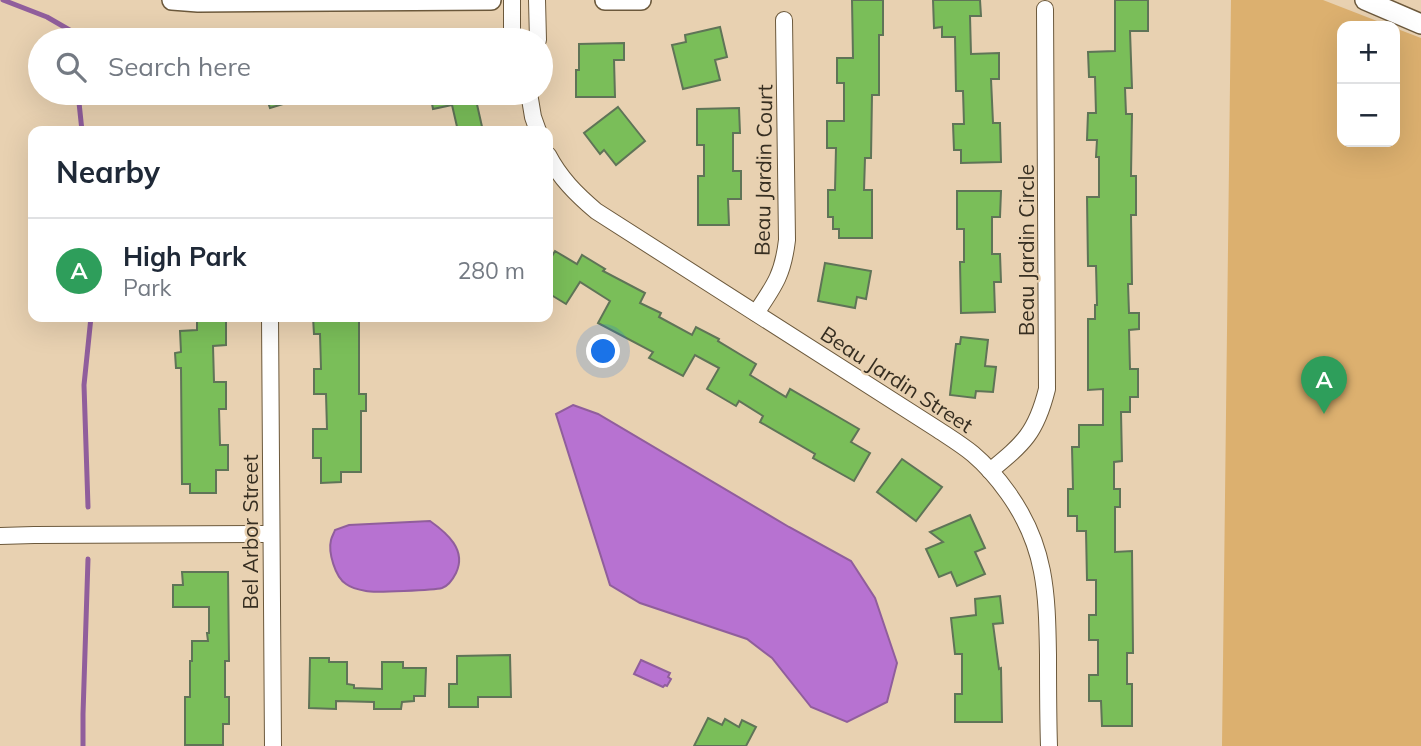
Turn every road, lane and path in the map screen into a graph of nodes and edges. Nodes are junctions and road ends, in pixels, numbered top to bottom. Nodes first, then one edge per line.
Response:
1 (172, 0) edge
2 (491, 0) edge
3 (512, 0) edge
4 (537, 0) edge
5 (605, 0) edge
6 (641, 0) edge
7 (1365, 0) edge
8 (1045, 9) dead end
9 (784, 20) dead end
10 (1421, 24) edge
11 (512, 28) edge
12 (538, 28) edge
13 (530, 105) edge
14 (536, 126) edge
15 (553, 164) edge
16 (755, 313) junction
17 (270, 322) edge
18 (990, 471) junction
19 (271, 534) junction
20 (0, 536) edge
21 (273, 746) edge
22 (1049, 746) edge

1 - 2 street
3 - 11 street
4 - 12 street
5 - 6 street
7 - 10 street
8 - 18 street, Beau Jardin Circle
9 - 16 street, Beau Jardin Court
13 - 14 street
15 - 16 street, Beau Jardin Street
16 - 18 street, Beau Jardin Street
17 - 19 street, Bel Arbor Street
18 - 22 street, Beau Jardin Street
19 - 20 street
19 - 21 street, Bel Arbor Street

